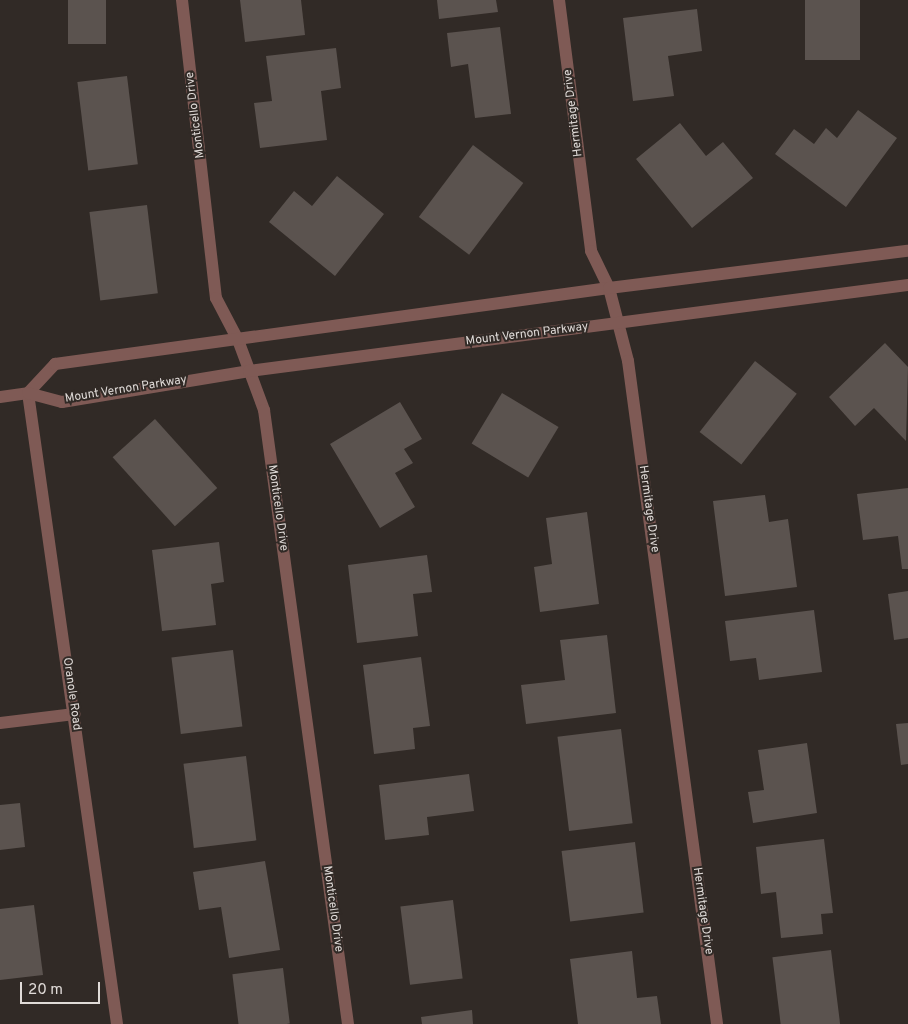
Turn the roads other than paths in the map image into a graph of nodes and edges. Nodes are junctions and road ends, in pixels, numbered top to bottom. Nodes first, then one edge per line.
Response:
1 (182, 0) edge
2 (559, 0) edge
3 (908, 251) edge
4 (908, 285) edge
5 (609, 288) junction
6 (618, 323) junction
7 (238, 340) junction
8 (250, 371) junction
9 (28, 393) junction
10 (0, 397) edge
11 (74, 714) junction
12 (0, 723) edge
13 (117, 1024) edge
14 (348, 1024) edge
15 (717, 1024) edge

1 - 7 street, Monticello Drive
2 - 5 street, Hermitage Drive
3 - 5 street
4 - 6 street, Mount Vernon Parkway
5 - 6 street, Hermitage Drive
5 - 7 street
6 - 8 street, Mount Vernon Parkway
6 - 15 street, Hermitage Drive
7 - 8 street, Monticello Drive
7 - 9 street
8 - 9 street, Mount Vernon Parkway
8 - 14 street, Monticello Drive
9 - 10 street
9 - 11 street, Oranole Road
11 - 12 street
11 - 13 street, Oranole Road

